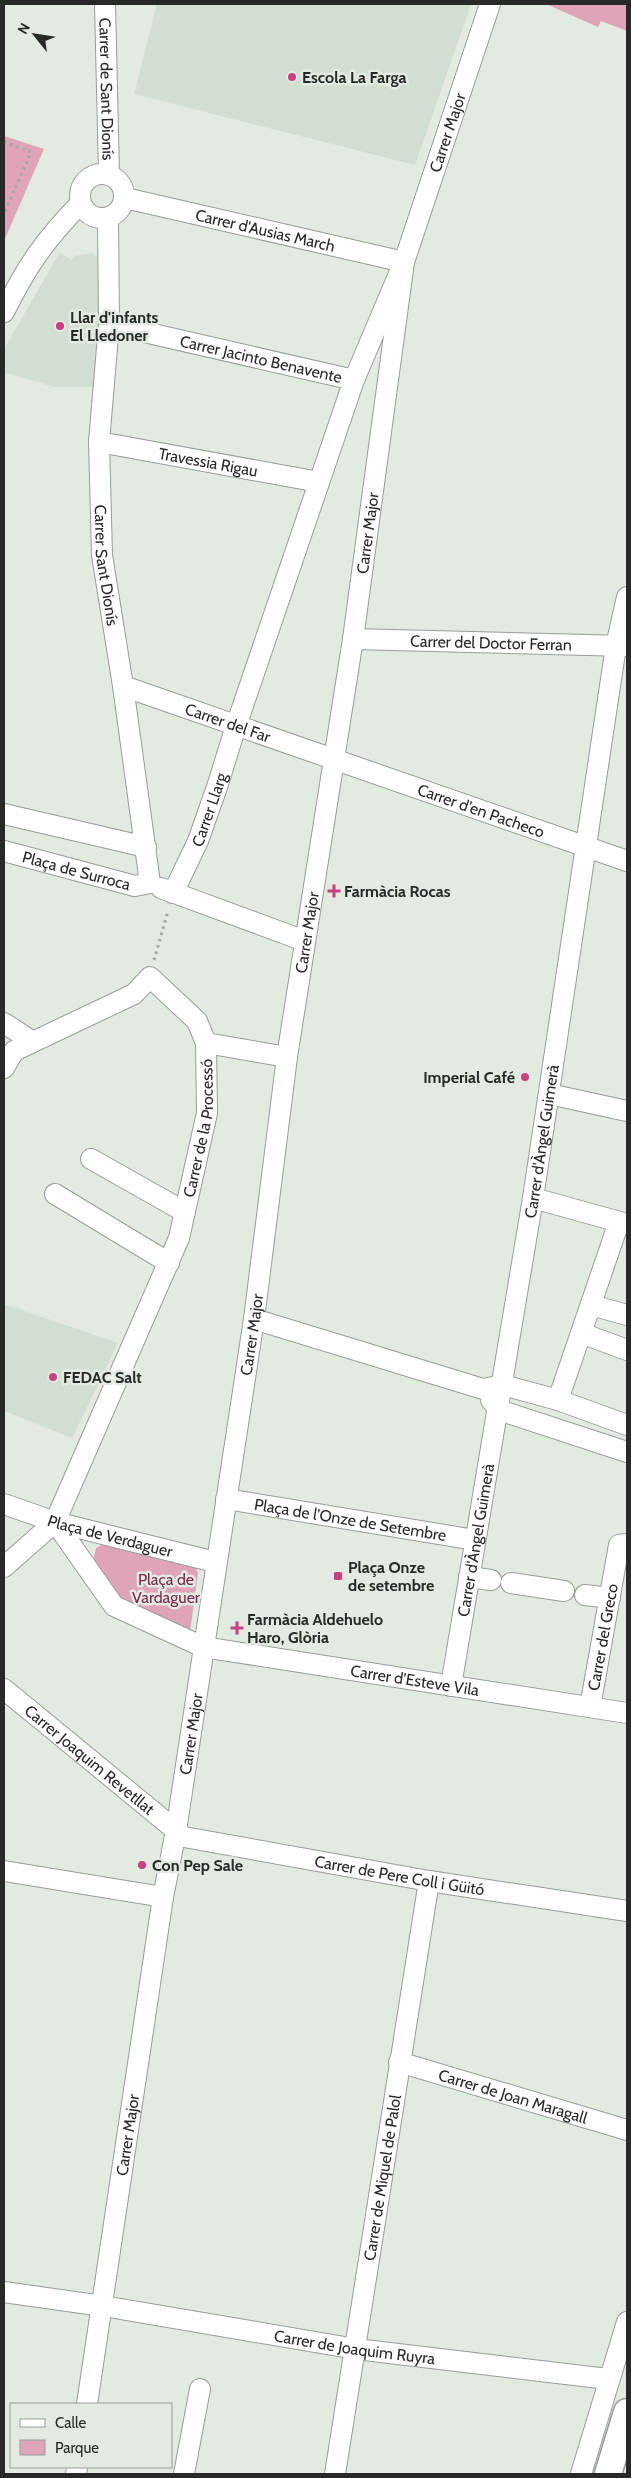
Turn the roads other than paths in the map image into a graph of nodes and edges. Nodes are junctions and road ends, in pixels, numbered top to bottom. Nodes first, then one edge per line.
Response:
1 (105, 4) edge
2 (490, 4) edge
3 (109, 174) junction
4 (125, 198) junction
5 (80, 204) junction
6 (108, 218) junction
7 (404, 262) junction
8 (4, 312) edge
9 (109, 324) junction
10 (354, 380) junction
11 (99, 442) junction
12 (321, 478) junction
13 (627, 596) edge
14 (353, 639) junction
15 (621, 646) edge
16 (124, 686) junction
17 (236, 726) junction
18 (333, 760) junction
19 (4, 814) edge
20 (146, 847) junction
21 (585, 847) junction
22 (4, 851) edge
23 (627, 861) edge
24 (150, 883) junction
25 (173, 893) junction
26 (305, 941) junction
27 (4, 1023) edge
28 (33, 1042) junction
29 (206, 1043) junction
30 (287, 1057) junction
31 (4, 1068) edge
32 (549, 1094) junction
33 (627, 1110) edge
34 (91, 1159) dead end
35 (55, 1194) dead end
36 (533, 1198) junction
37 (185, 1212) junction
38 (623, 1223) edge
39 (169, 1263) junction
40 (591, 1305) junction
41 (627, 1315) edge
42 (254, 1319) junction
43 (581, 1333) junction
44 (627, 1350) edge
45 (503, 1385) junction
46 (483, 1389) junction
47 (558, 1400) junction
48 (499, 1410) junction
49 (627, 1425) edge
50 (627, 1452) edge
51 (226, 1499) junction
52 (4, 1504) edge
53 (55, 1522) junction
54 (475, 1540) junction
55 (627, 1544) edge
56 (215, 1562) junction
57 (4, 1567) edge
58 (469, 1577) junction
59 (491, 1580) dead end
60 (511, 1583) dead end
61 (564, 1591) dead end
62 (585, 1595) dead end
63 (610, 1598) junction
64 (203, 1647) junction
65 (451, 1686) junction
66 (4, 1690) edge
67 (590, 1707) junction
68 (627, 1713) edge
69 (176, 1831) junction
70 (4, 1872) edge
71 (429, 1881) junction
72 (163, 1897) junction
73 (627, 1911) edge
74 (399, 2062) junction
75 (627, 2130) edge
76 (4, 2292) edge
77 (103, 2306) junction
78 (627, 2322) edge
79 (356, 2349) junction
80 (608, 2379) junction
81 (200, 2389) dead end
82 (87, 2403) edge
83 (627, 2412) edge
84 (184, 2474) edge
85 (335, 2474) edge
86 (580, 2474) edge
87 (608, 2474) edge

1 - 3 street, Carrer de Sant Dionís
2 - 7 street, Carrer Major
3 - 4 street
3 - 5 street
4 - 6 street
4 - 7 street, Carrer d'Ausias March
5 - 6 street
5 - 8 street
6 - 9 street, Carrer Sant Dionís
7 - 10 street, Carrer Major
7 - 14 street, Carrer Major
9 - 10 street, Carrer Jacinto Benavente
9 - 11 street, Carrer Sant Dionís
10 - 12 street, Carrer Major
11 - 12 street, Travessia Rigau
11 - 16 street, Carrer Sant Dionís
12 - 17 street, Carrer Llarg
13 - 15 street, Carrer d'Àngel Guimerà
14 - 15 street, Carrer del Doctor Ferran
14 - 18 street, Carrer Major
15 - 21 street, Carrer d'Àngel Guimerà
16 - 17 street, Carrer del Far
16 - 20 street, Carrer Sant Dionís
17 - 18 street, Carrer del Far
17 - 25 street, Carrer Llarg
18 - 21 street, Carrer d'en Pacheco
18 - 26 street, Carrer Major
19 - 20 street
20 - 24 street, Carrer Sant Dionís
21 - 23 street, Carrer d'en Pacheco
21 - 32 street, Carrer d'Àngel Guimerà
22 - 24 street, Plaça de Surroca
24 - 25 street
25 - 26 street
26 - 30 street, Carrer Major
27 - 28 street
28 - 29 street
28 - 31 street
29 - 30 street
29 - 37 street, Carrer de la Processó
30 - 42 street, Carrer Major
32 - 33 street
32 - 36 street, Carrer d'Àngel Guimerà
34 - 37 street, Carrer de la Processó
35 - 39 street
36 - 38 street
36 - 45 street, Carrer d'Àngel Guimerà
37 - 39 street, Carrer de la Processó
38 - 40 street
39 - 53 street, Carrer de la Processó
40 - 41 street
40 - 43 street
42 - 46 street
42 - 51 street, Carrer Major
43 - 44 street
43 - 47 street
45 - 46 street
45 - 47 street
45 - 48 street, Carrer d'Àngel Guimerà
46 - 48 street
47 - 49 street
48 - 50 street
48 - 54 street, Carrer d'Àngel Guimerà
51 - 54 street, Plaça de l'Onze de Setembre
51 - 56 street, Carrer Major
52 - 53 street
53 - 56 street, Plaça de Verdaguer
53 - 57 street, Carrer de la Processó
53 - 64 street, Plaça de Verdaguer
54 - 58 street, Carrer d'Àngel Guimerà
55 - 63 street, Carrer del Greco
56 - 64 street, Carrer Major
58 - 59 street
58 - 65 street, Carrer d'Àngel Guimerà
60 - 61 street
62 - 63 street
63 - 67 street, Carrer del Greco
64 - 65 street, Carrer d'Esteve Vila
64 - 69 street, Carrer Major
65 - 67 street, Carrer d'Esteve Vila
66 - 69 street, Carrer Joaquim Revetllat
67 - 68 street, Carrer d'Esteve Vila
69 - 71 street, Carrer de Pere Coll i Güitó
69 - 72 street, Carrer Major
70 - 72 street
71 - 73 street, Carrer de Pere Coll i Güitó
71 - 74 street, Carrer de Miquel de Palol
72 - 77 street, Carrer Major
74 - 75 street, Carrer de Joan Maragall
74 - 79 street, Carrer de Miquel de Palol
76 - 77 street, Carrer de Joaquim Ruyra
77 - 79 street, Carrer de Joaquim Ruyra
77 - 82 street, Carrer Major
78 - 80 street
79 - 80 street, Carrer de Joaquim Ruyra
79 - 85 street, Carrer de Miquel de Palol
80 - 86 street
81 - 84 street
83 - 87 main road

